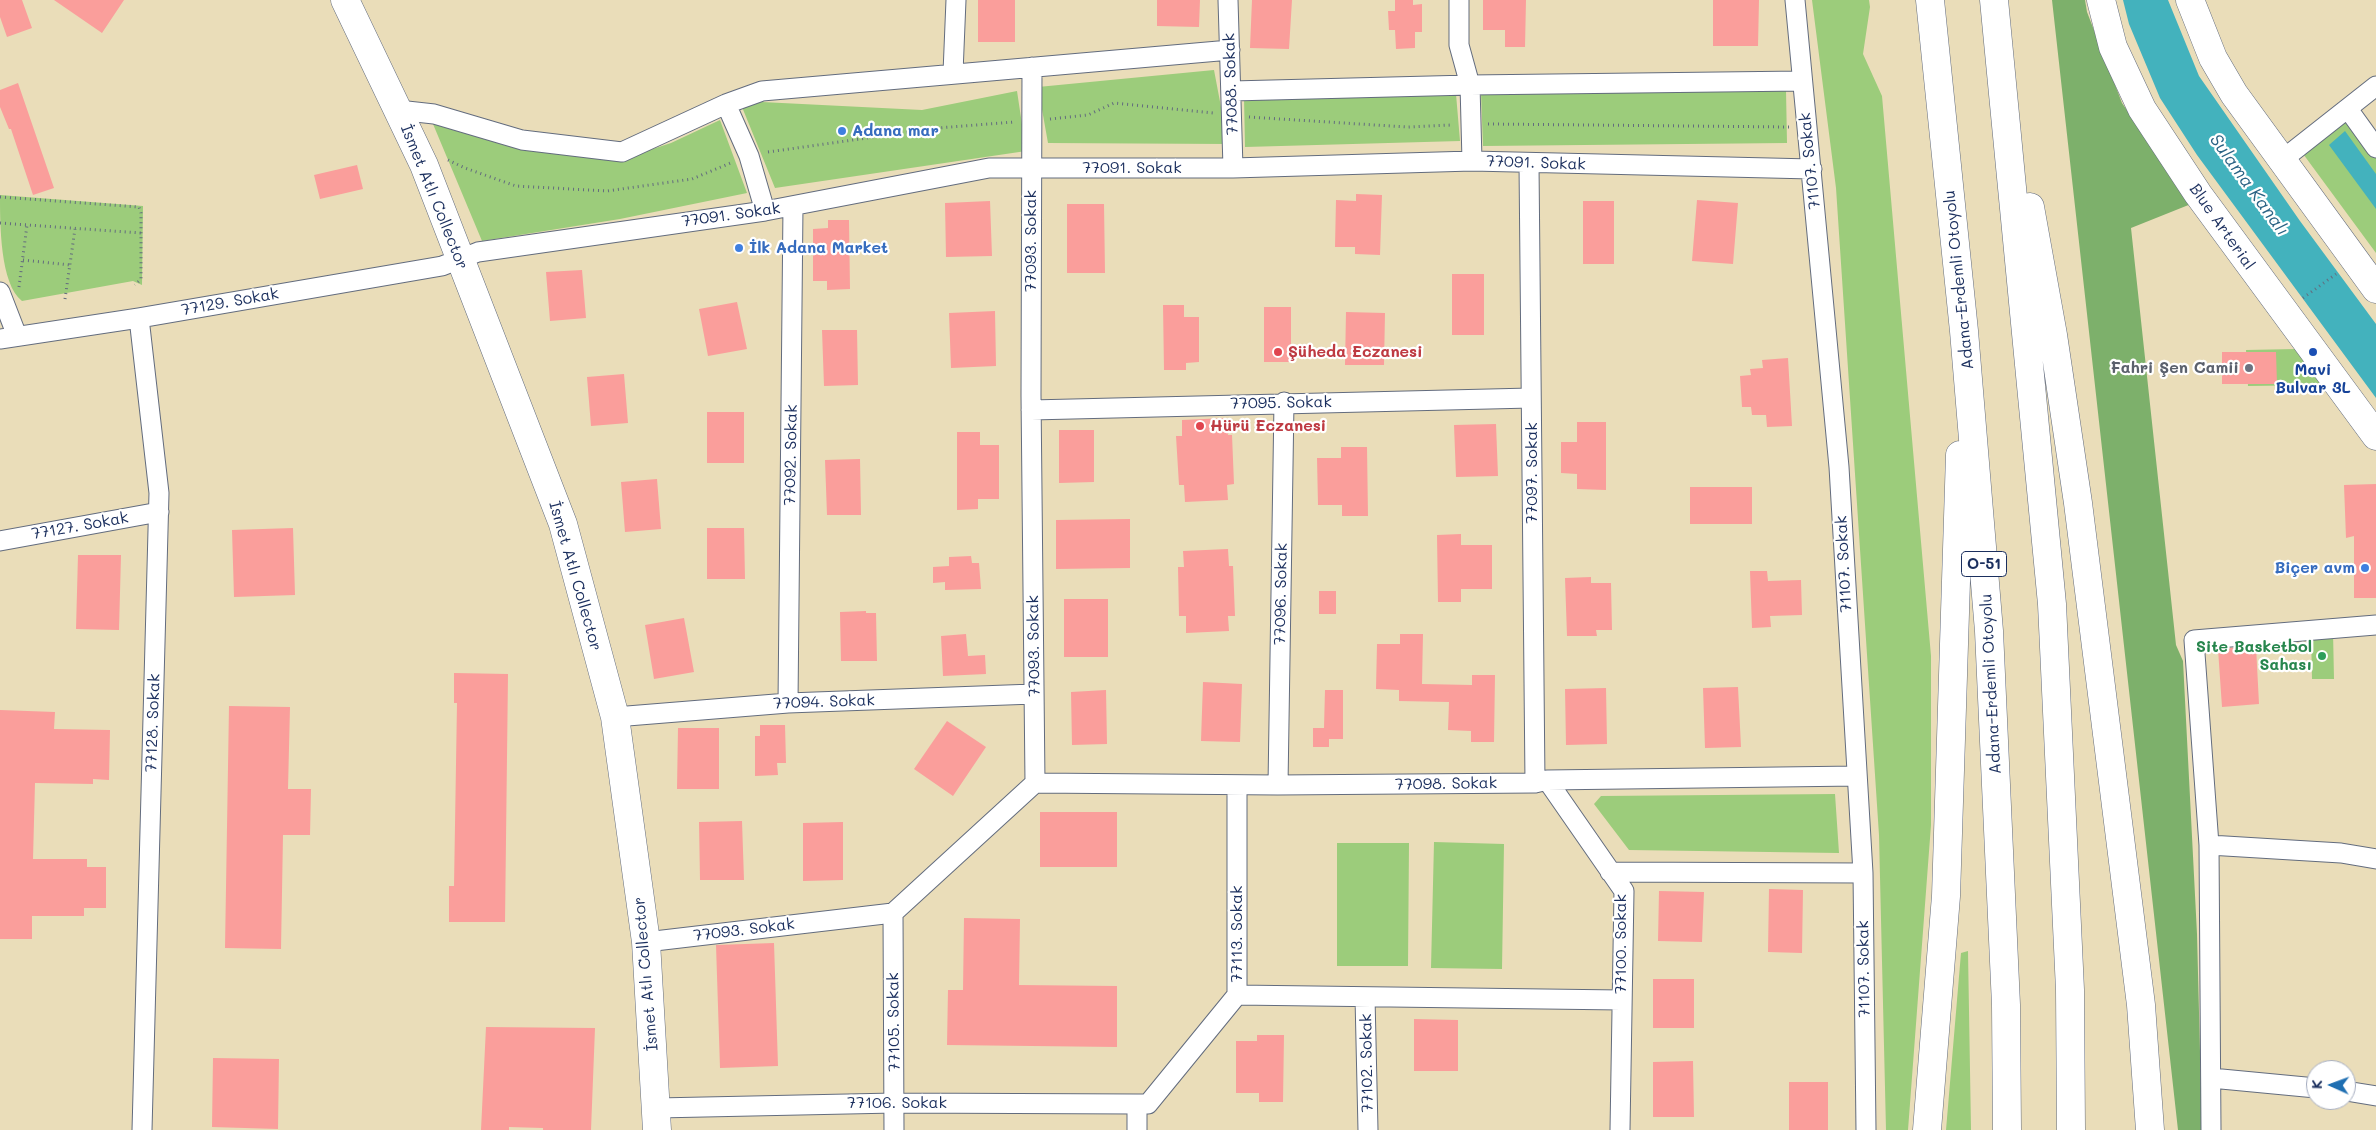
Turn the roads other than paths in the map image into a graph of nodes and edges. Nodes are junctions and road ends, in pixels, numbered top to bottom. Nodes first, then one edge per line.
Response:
1 (345, 0) edge
2 (956, 0) edge
3 (1228, 0) edge
4 (1459, 0) edge
5 (1795, 0) edge
6 (1930, 0) edge
7 (2101, 0) edge
8 (2190, 0) edge
9 (1995, 5) edge
10 (1230, 50) junction
11 (1032, 67) junction
12 (953, 73) junction
13 (1802, 81) junction
14 (1470, 85) junction
15 (2376, 86) edge
16 (1232, 91) junction
17 (726, 104) junction
18 (2348, 109) junction
19 (398, 110) junction
20 (2376, 148) edge
21 (2282, 160) junction
22 (1472, 161) junction
23 (1529, 164) junction
24 (1233, 168) junction
25 (1031, 169) junction
26 (1812, 169) junction
27 (793, 206) junction
28 (765, 211) junction
29 (460, 261) junction
30 (2376, 289) edge
31 (9, 294) edge
32 (139, 318) junction
33 (1964, 331) junction
34 (9, 337) edge
35 (1531, 398) junction
36 (1284, 402) junction
37 (1031, 410) junction
38 (2376, 436) edge
39 (159, 512) junction
40 (0, 541) edge
41 (2376, 626) edge
42 (1034, 694) junction
43 (788, 703) junction
44 (615, 717) junction
45 (1857, 776) junction
46 (1541, 782) junction
47 (1035, 783) junction
48 (1237, 785) junction
49 (1278, 785) junction
50 (2209, 845) junction
51 (2376, 859) edge
52 (1610, 872) junction
53 (1863, 872) junction
54 (893, 913) junction
55 (646, 942) junction
56 (1237, 995) junction
57 (1366, 997) junction
58 (1621, 1000) junction
59 (2211, 1078) junction
60 (2306, 1087) edge
61 (2356, 1093) edge
62 (2376, 1096) edge
63 (895, 1102) junction
64 (1137, 1104) junction
65 (657, 1119) edge
66 (142, 1130) edge
67 (894, 1130) edge
68 (1137, 1130) edge
69 (1368, 1130) edge
70 (1620, 1130) edge
71 (1866, 1130) edge
72 (1927, 1130) edge
73 (2007, 1130) edge
74 (2071, 1130) edge
75 (2150, 1130) edge
76 (2212, 1130) edge

1 - 19 main road, İsmet Atlı Collector
2 - 12 street
3 - 10 street, 77088. Sokak
4 - 14 street
5 - 13 street, 71107. Sokak
6 - 33 main road, Adana-Erdemli Otoyolu / O-51
7 - 38 main road, Blue Arterial
8 - 21 main road
9 - 74 main road
9 - 75 main road
10 - 11 street
10 - 16 street, 77088. Sokak
11 - 12 street
11 - 25 street, 77093. Sokak
12 - 17 street
13 - 14 street
13 - 26 street, 71107. Sokak
14 - 16 street
14 - 22 street
15 - 18 street
16 - 24 street, 77088. Sokak
17 - 19 street
17 - 28 street
18 - 20 street
18 - 21 street
19 - 29 main road, İsmet Atlı Collector
21 - 30 main road
22 - 23 street, 77091. Sokak
22 - 24 street, 77091. Sokak
23 - 26 street, 77091. Sokak
23 - 35 street, 77097. Sokak
24 - 25 street, 77091. Sokak
25 - 27 street, 77091. Sokak
25 - 37 street, 77093. Sokak
26 - 45 street, 71107. Sokak
27 - 28 street, 77091. Sokak
27 - 43 street, 77092. Sokak
28 - 29 street, 77091. Sokak
29 - 32 street, 77129. Sokak
29 - 44 main road, İsmet Atlı Collector
31 - 34 street
32 - 34 street, 77129. Sokak
32 - 39 street, 77128. Sokak
33 - 72 main road
33 - 73 main road, Adana-Erdemli Otoyolu / O-51
35 - 36 street, 77095. Sokak
35 - 46 street, 77097. Sokak
36 - 37 street, 77095. Sokak
36 - 49 street, 77096. Sokak
37 - 42 street, 77093. Sokak
39 - 40 street, 77127. Sokak
39 - 66 street, 77128. Sokak
41 - 50 street
42 - 43 street, 77094. Sokak
42 - 47 street, 77093. Sokak
43 - 44 street, 77094. Sokak
44 - 55 main road, İsmet Atlı Collector
45 - 46 street, 77098. Sokak
45 - 53 street, 71107. Sokak
46 - 49 street, 77098. Sokak
46 - 52 street, 77100. Sokak
47 - 48 street, 77098. Sokak
47 - 54 street
48 - 49 street, 77098. Sokak
48 - 56 street, 77113. Sokak
50 - 51 street
50 - 59 street
52 - 53 street
52 - 58 street, 77100. Sokak
53 - 71 street, 71107. Sokak
54 - 55 street, 77093. Sokak
54 - 63 street, 77105. Sokak
55 - 65 main road, İsmet Atlı Collector
56 - 57 street
56 - 64 street, 77113. Sokak
57 - 58 street
57 - 69 street, 77102. Sokak
58 - 70 street, 77100. Sokak
59 - 60 street
59 - 76 street
61 - 62 street
63 - 64 street, 77106. Sokak
63 - 65 street, 77106. Sokak
63 - 67 street, 77105. Sokak
64 - 68 street

